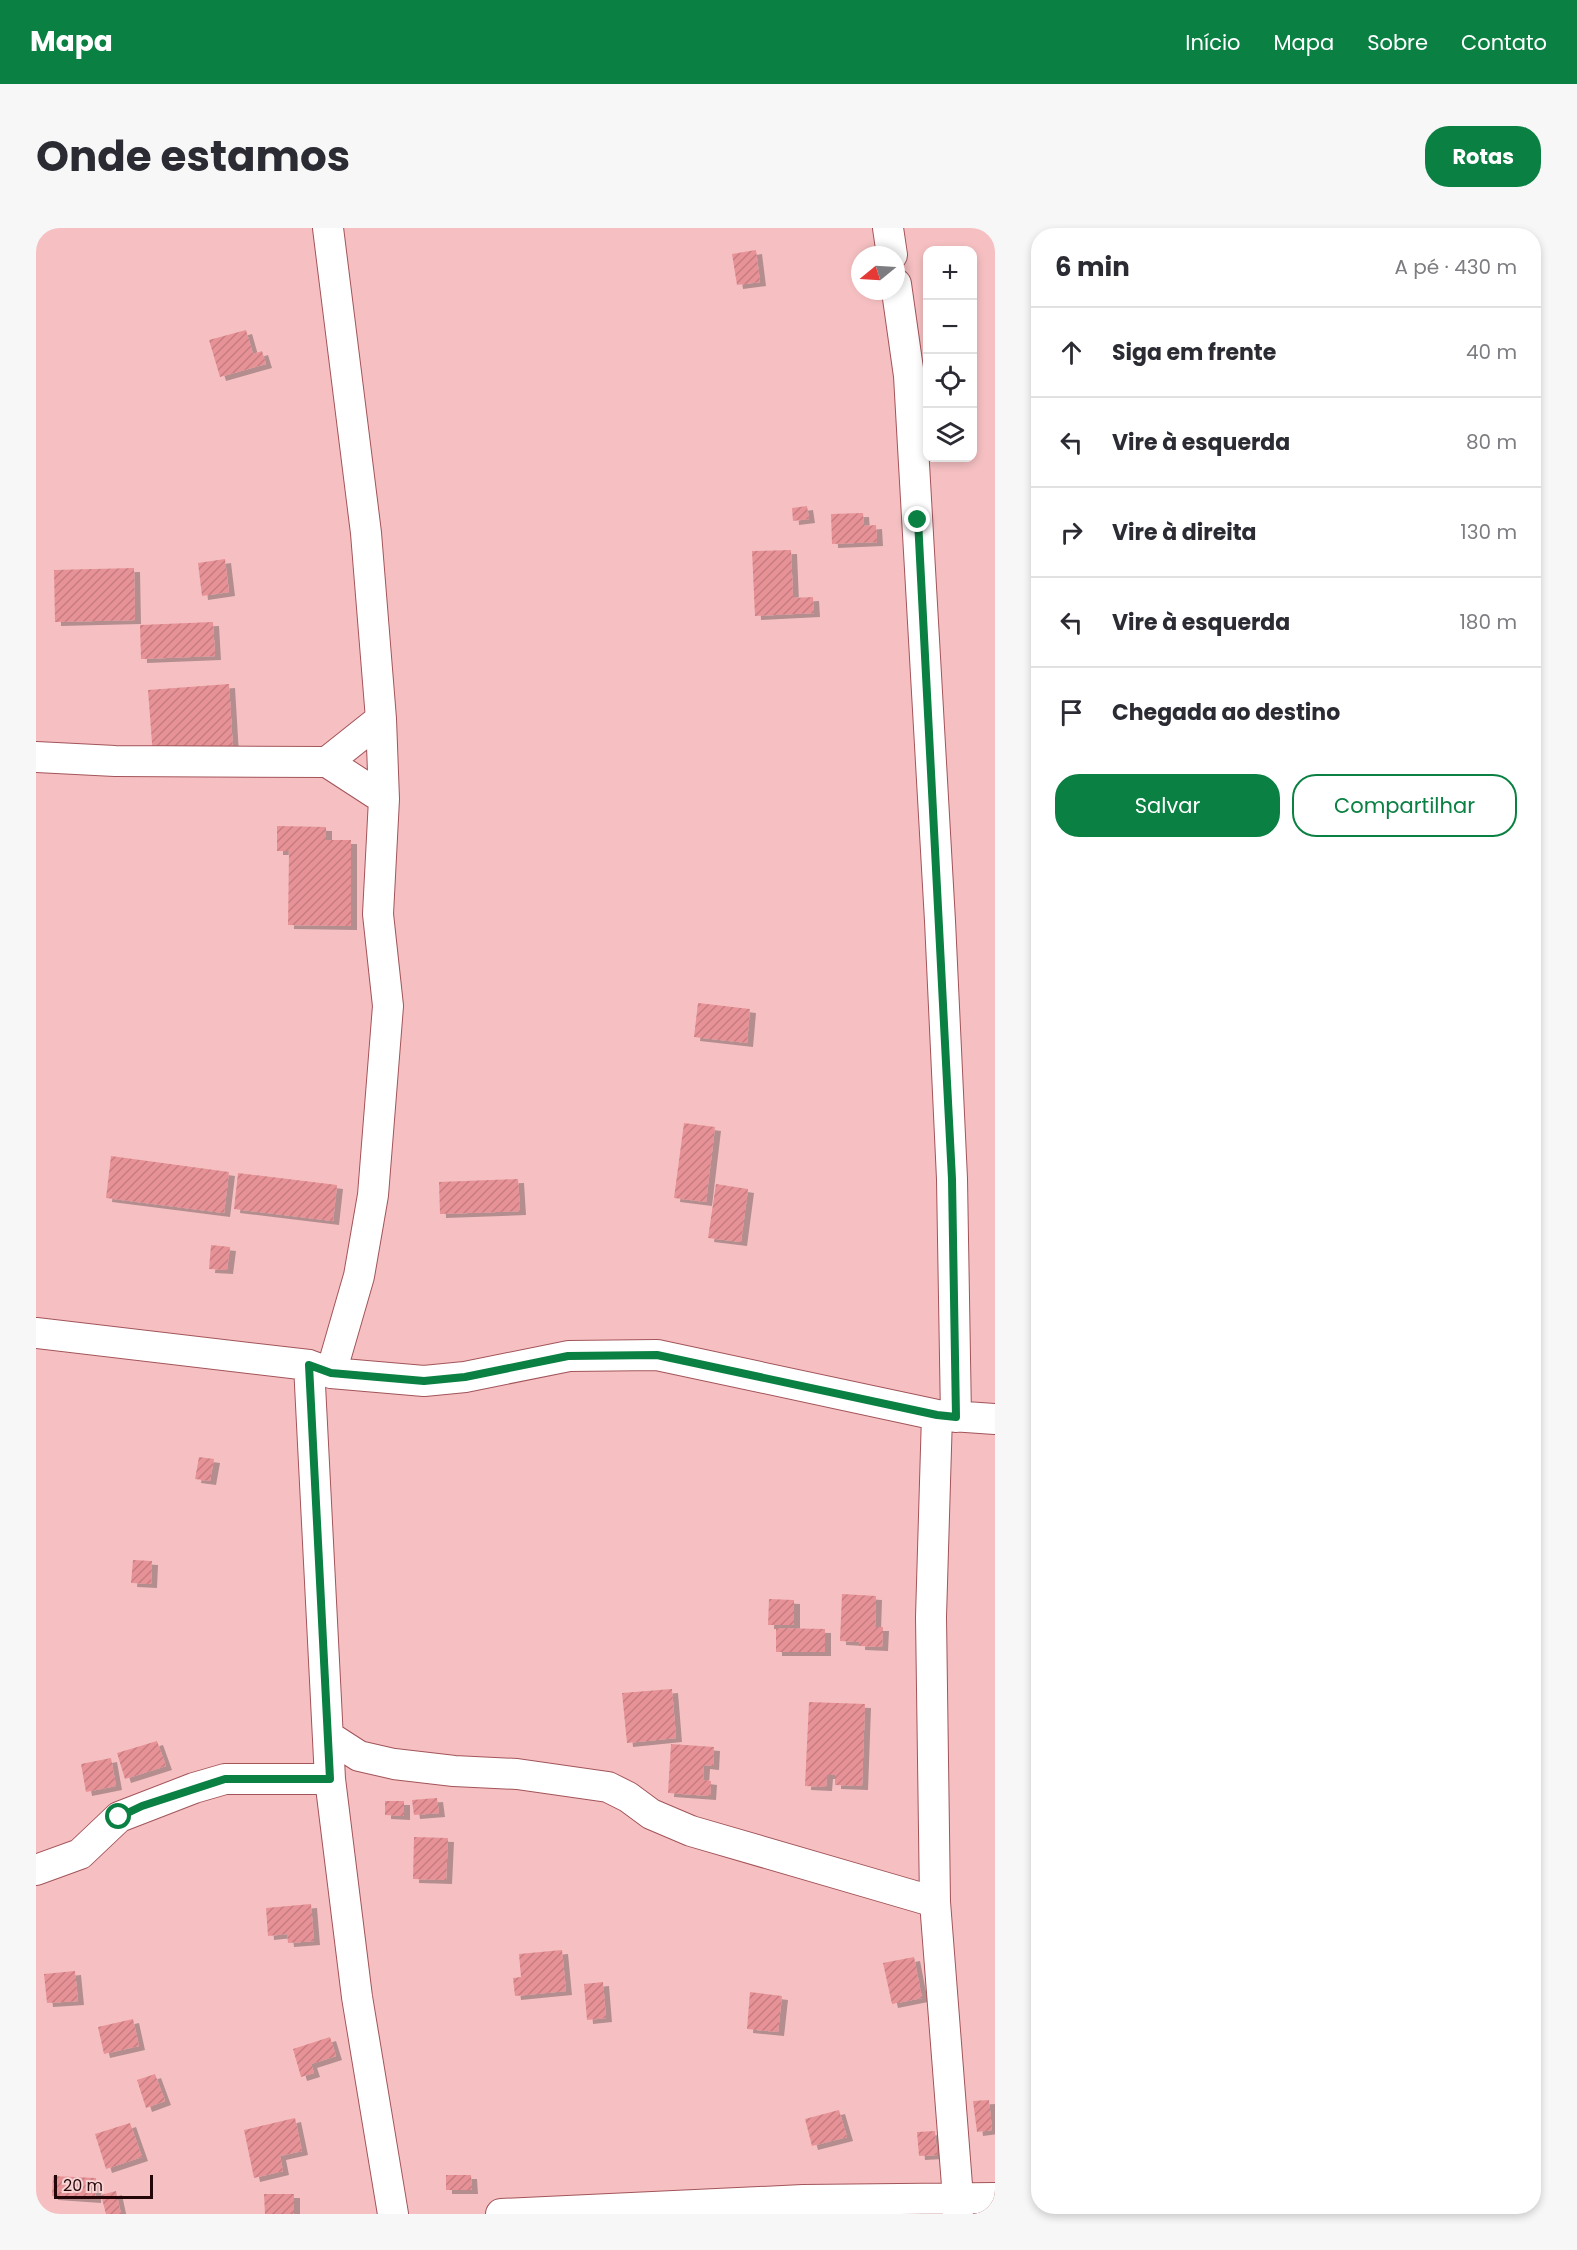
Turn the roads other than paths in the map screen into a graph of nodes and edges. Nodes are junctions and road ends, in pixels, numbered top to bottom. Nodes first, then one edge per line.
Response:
1 (328, 228) edge
2 (888, 228) edge
3 (891, 246) edge
4 (898, 300) edge
5 (381, 719) junction
6 (36, 757) edge
7 (327, 762) junction
8 (384, 799) junction
9 (36, 1333) edge
10 (320, 1369) junction
11 (946, 1416) junction
12 (995, 1419) edge
13 (328, 1736) junction
14 (330, 1779) junction
15 (36, 1870) edge
16 (935, 1902) junction
17 (995, 2198) edge
18 (958, 2206) edge
19 (393, 2214) edge
20 (501, 2214) edge

1 - 5 street
2 - 3 street
4 - 11 street
5 - 7 street
5 - 8 street
6 - 7 street
7 - 8 street
8 - 10 street
9 - 10 street
10 - 11 street
10 - 13 street
11 - 12 street
11 - 16 street
13 - 14 street
13 - 16 street
14 - 15 street
14 - 19 street
16 - 18 street
17 - 18 street
18 - 20 street

